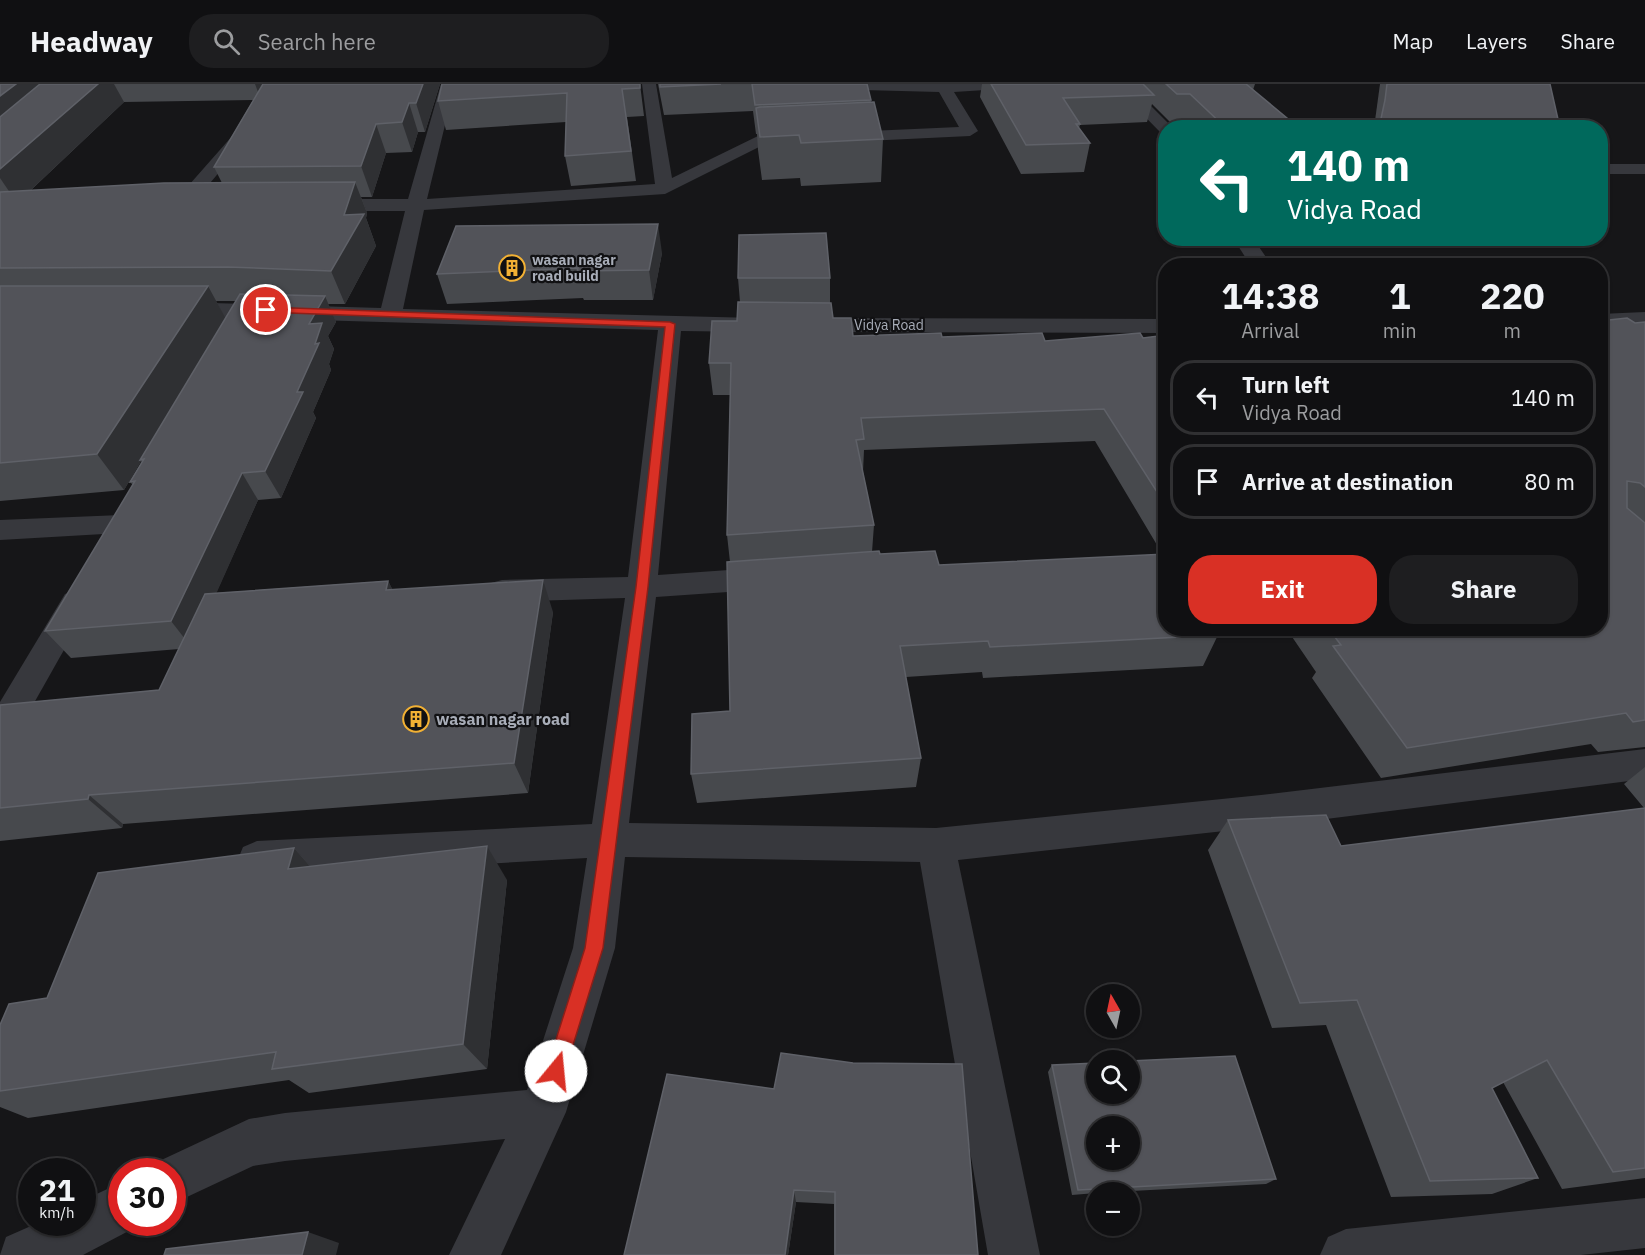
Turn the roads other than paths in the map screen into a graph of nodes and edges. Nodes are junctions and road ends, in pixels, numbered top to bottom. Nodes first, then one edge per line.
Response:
1 (286, 84) edge
2 (448, 84) edge
3 (649, 84) edge
4 (805, 84) edge
5 (1017, 84) edge
6 (1120, 84) edge
7 (944, 86) edge
8 (1158, 121) edge
9 (1608, 169) edge
10 (1645, 169) edge
11 (665, 189) junction
12 (298, 205) edge
13 (416, 205) junction
14 (181, 206) junction
15 (216, 206) edge
16 (158, 207) edge
17 (153, 309) edge
18 (245, 310) junction
19 (391, 314) junction
20 (1645, 319) edge
21 (1608, 321) edge
22 (670, 324) junction
23 (1158, 326) edge
24 (1608, 327) edge
25 (1627, 339) edge
26 (227, 340) edge
27 (0, 530) edge
28 (104, 554) edge
29 (795, 576) edge
30 (86, 583) edge
31 (642, 587) junction
32 (476, 592) edge
33 (0, 732) edge
34 (1645, 764) edge
35 (609, 840) junction
36 (936, 845) junction
37 (226, 861) edge
38 (543, 1112) junction
39 (186, 1173) edge
40 (108, 1215) edge
41 (1645, 1223) edge
42 (24, 1255) edge
43 (475, 1255) edge
44 (1014, 1255) edge
45 (1346, 1255) edge

1 - 14 street
2 - 13 street
3 - 11 street
4 - 7 street
5 - 7 street
6 - 8 street
7 - 11 street
9 - 10 street
11 - 13 street
12 - 13 street
13 - 19 street
14 - 15 street
14 - 16 street
17 - 18 street, Vidya Road
18 - 19 street, Vidya Road
18 - 26 street
19 - 22 street, Vidya Road
20 - 21 street
22 - 23 street, Vidya Road
22 - 31 street
24 - 25 street
27 - 28 street
29 - 31 street
30 - 33 street
31 - 32 street
31 - 35 street
34 - 36 street
35 - 36 street
35 - 37 street
35 - 38 street
36 - 44 street
38 - 39 street
38 - 43 street
40 - 42 street
41 - 45 street

